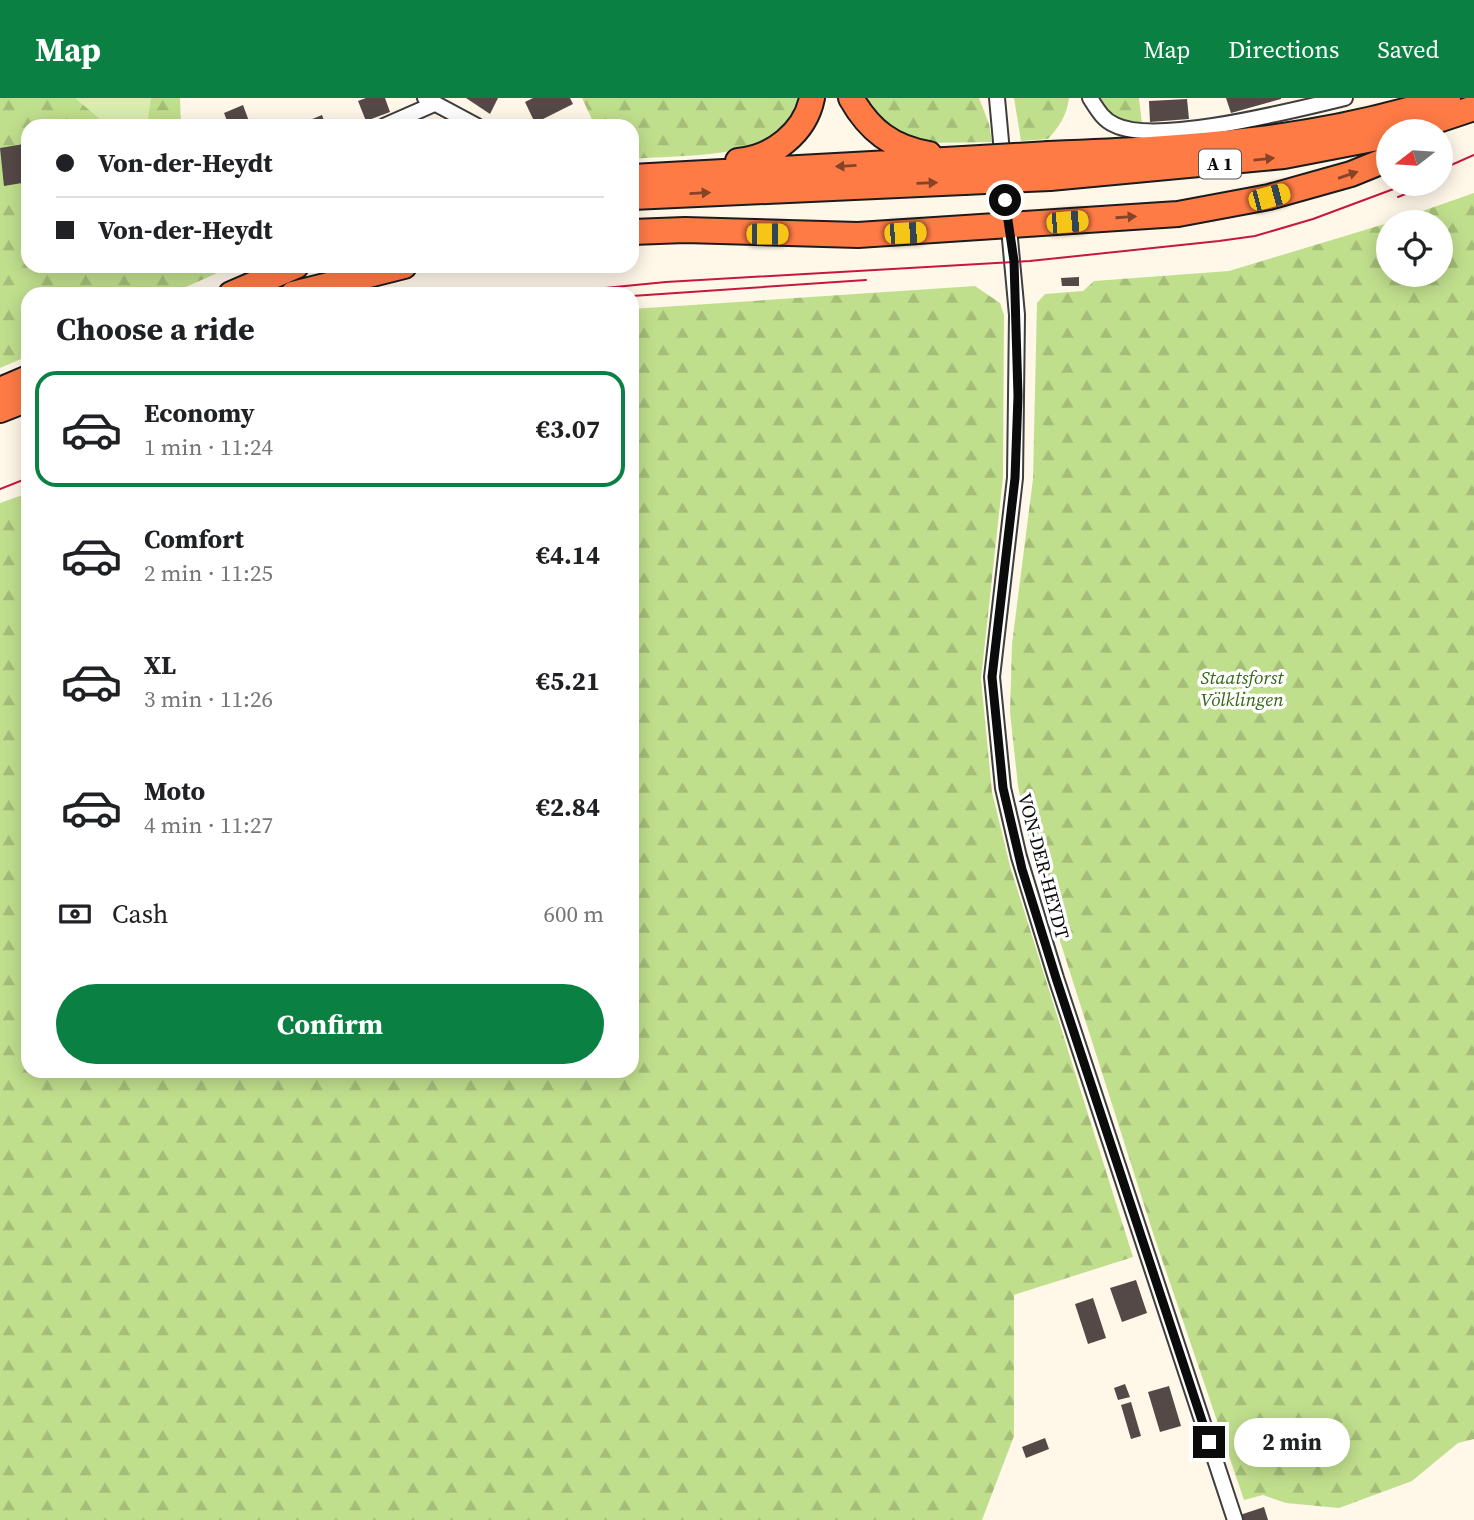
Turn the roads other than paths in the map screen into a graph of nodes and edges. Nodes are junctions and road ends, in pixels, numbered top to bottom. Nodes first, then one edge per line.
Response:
1 (851, 98) edge
2 (997, 98) edge
3 (1090, 98) edge
4 (1345, 98) edge
5 (1448, 98) edge
6 (429, 101) edge
7 (809, 108) edge
8 (1474, 108) edge
9 (397, 119) edge
10 (464, 119) edge
11 (1441, 119) edge
12 (1474, 119) edge
13 (1453, 130) edge
14 (1376, 138) edge
15 (1376, 164) edge
16 (1049, 166) junction
17 (964, 171) junction
18 (663, 175) junction
19 (639, 177) edge
20 (639, 196) edge
21 (1009, 228) junction
22 (639, 232) edge
23 (280, 273) edge
24 (334, 273) edge
25 (376, 273) edge
26 (247, 287) edge
27 (299, 287) edge
28 (321, 287) edge
29 (21, 381) edge
30 (0, 390) edge
31 (21, 402) edge
32 (0, 410) edge
33 (1235, 1520) edge

1 - 17 highway
2 - 21 street, VON-DER-HEYDT
3 - 4 street
5 - 16 highway, A 1
6 - 9 street
6 - 10 street
7 - 18 highway
8 - 11 highway
12 - 13 highway
16 -> 14 highway, A 1
21 -> 15 highway
16 - 17 highway, A 1, bridge
17 -> 18 highway, A 1
20 -> 17 highway, A 1
18 - 19 highway, A 1
21 - 22 highway
21 - 33 street, VON-DER-HEYDT
23 - 26 highway
24 - 27 highway
25 - 28 highway
29 - 30 highway
31 - 32 highway

